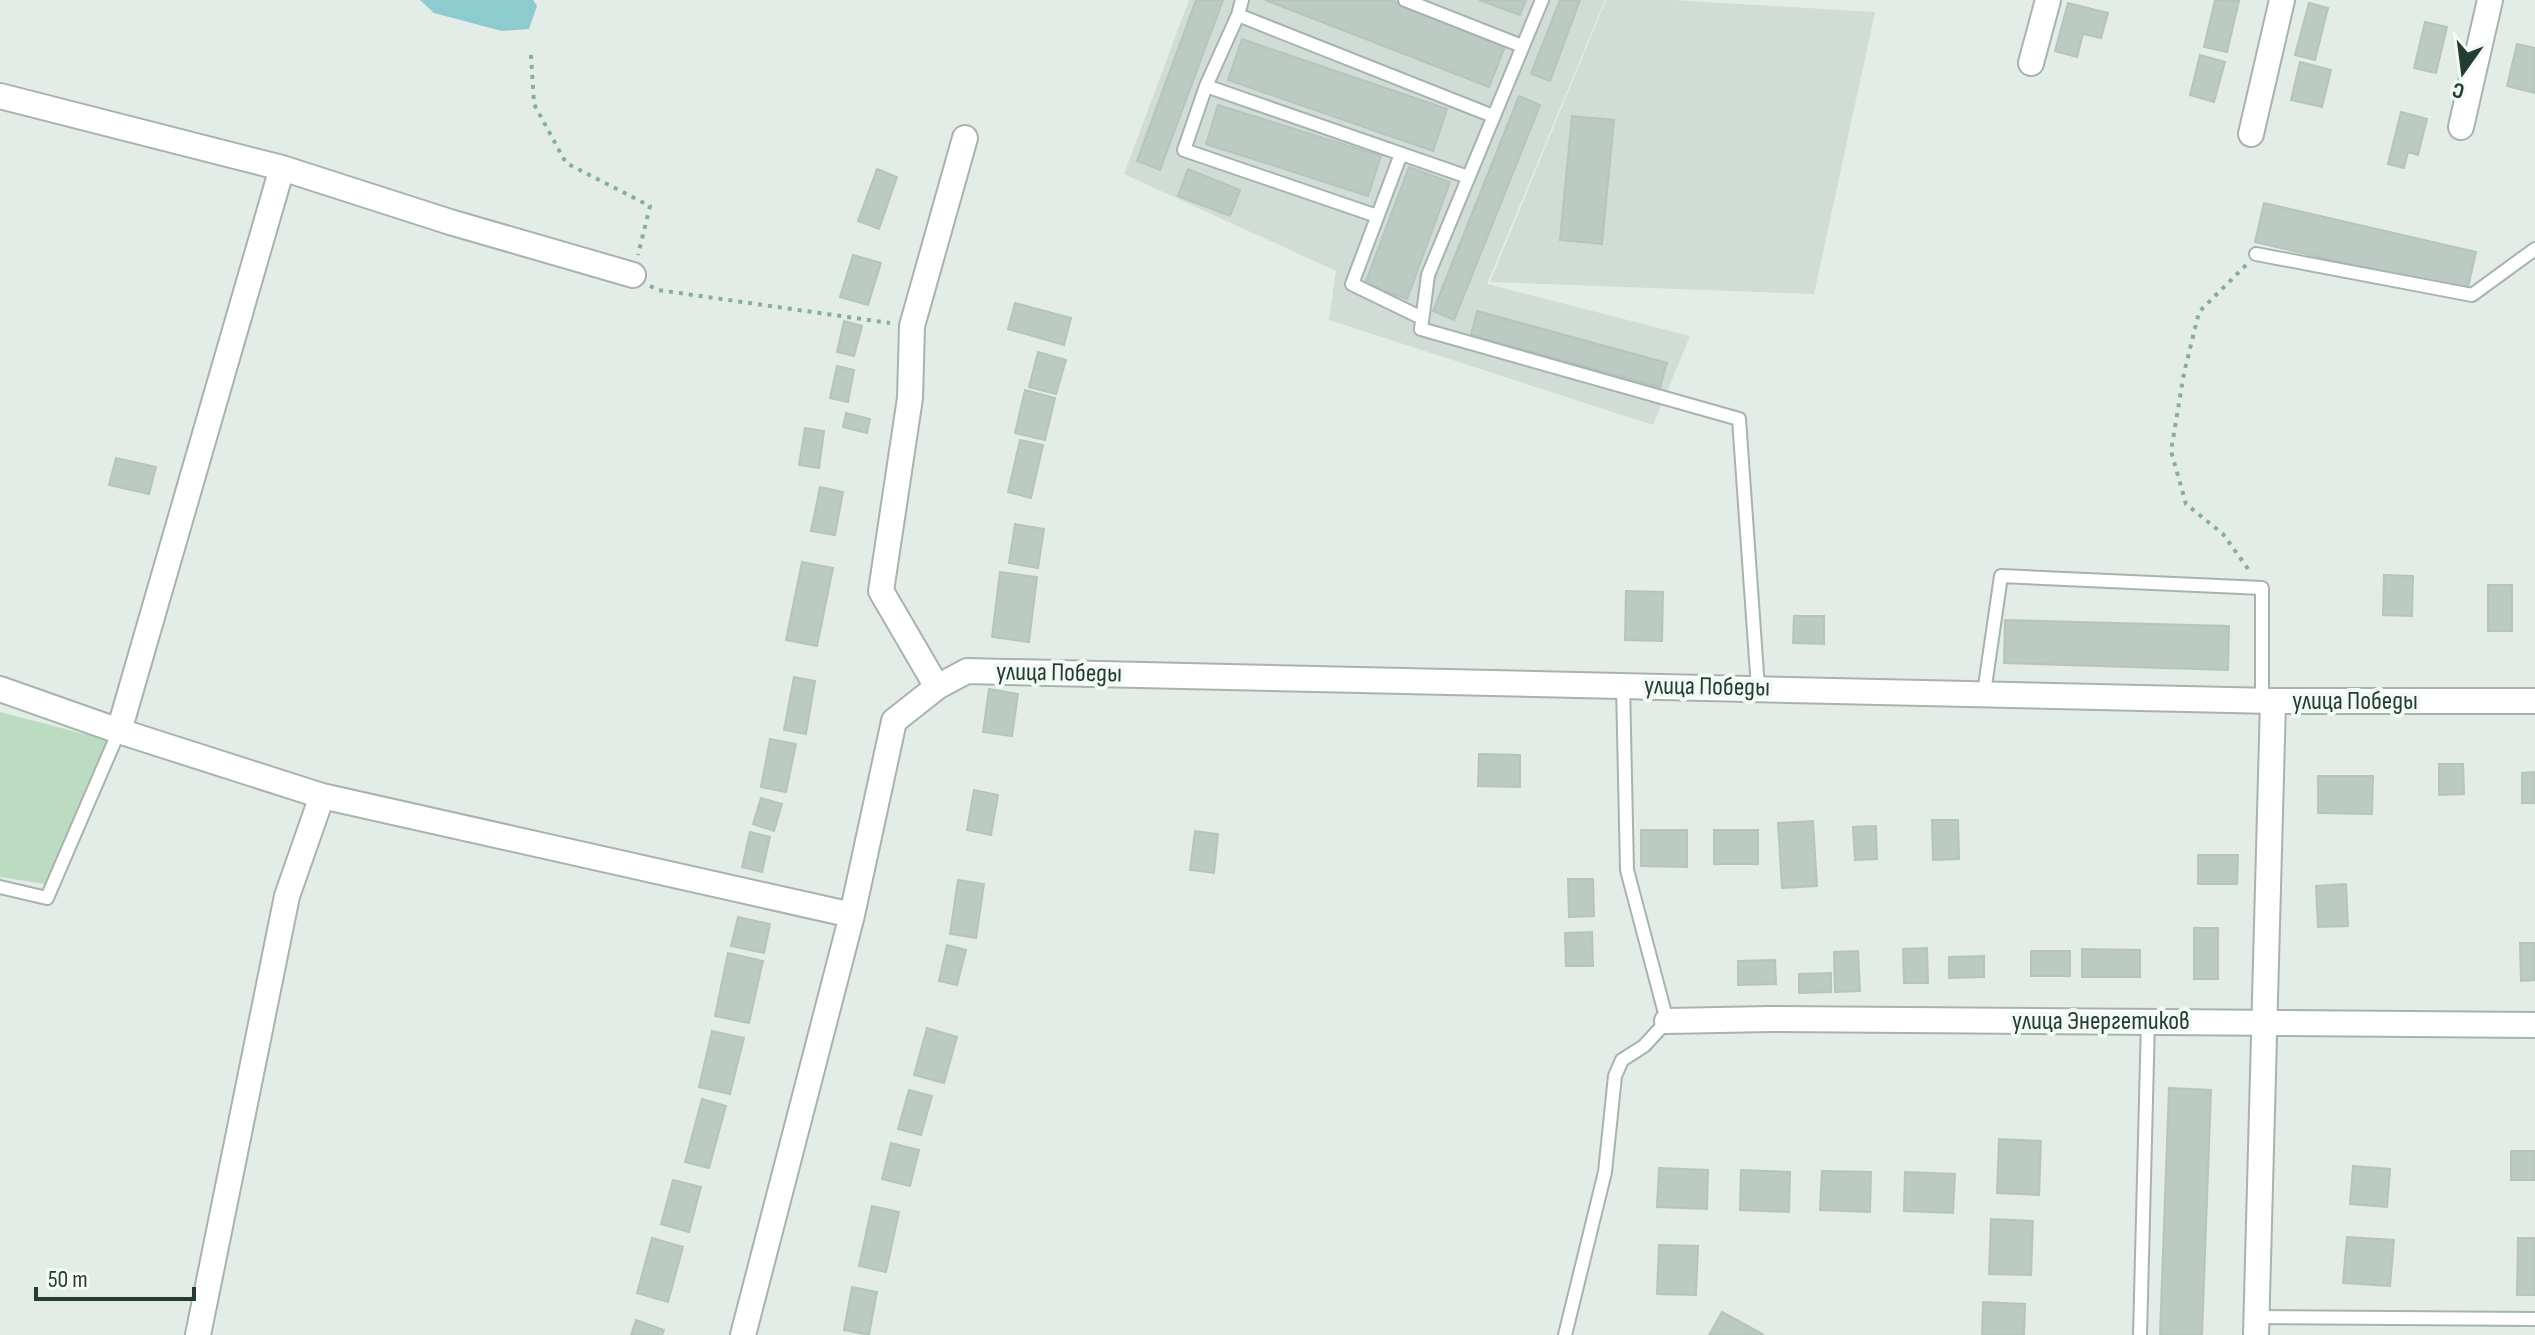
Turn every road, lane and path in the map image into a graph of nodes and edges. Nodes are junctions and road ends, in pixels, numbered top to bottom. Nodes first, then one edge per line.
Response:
1 (1242, 0) edge
2 (1405, 0) edge
3 (1542, 0) edge
4 (2048, 0) edge
5 (2282, 0) edge
6 (2490, 0) edge
7 (1238, 15) junction
8 (1522, 46) junction
9 (531, 55) dead end
10 (2031, 63) dead end
11 (1206, 86) junction
12 (0, 96) edge
13 (1493, 116) junction
14 (2461, 127) dead end
15 (2251, 134) dead end
16 (965, 138) dead end
17 (1401, 154) junction
18 (282, 168) junction
19 (1468, 177) junction
20 (1377, 216) junction
21 (2535, 249) edge
22 (2256, 254) joint
23 (633, 275) junction
24 (1422, 318) junction
25 (912, 326) junction
26 (2262, 588) junction
27 (1623, 685) junction
28 (937, 687) junction
29 (1758, 688) junction
30 (0, 689) edge
31 (1984, 693) junction
32 (2267, 700) junction
33 (2535, 701) edge
34 (119, 731) junction
35 (322, 796) junction
36 (0, 887) edge
37 (852, 915) junction
38 (1667, 1021) junction
39 (2148, 1021) junction
40 (2264, 1022) junction
41 (2535, 1025) edge
42 (2535, 1319) edge
43 (2257, 1326) edge
44 (198, 1335) edge
45 (743, 1335) edge
46 (1565, 1335) edge
47 (2140, 1335) edge

1 - 7 lane
2 - 8 lane
3 - 8 lane
4 - 10 street
5 - 15 street
6 - 14 street
7 - 11 lane
7 - 13 lane
8 - 13 lane
9 - 23 path
11 - 17 lane
11 - 20 lane
12 - 18 street
13 - 19 lane
16 - 25 street
17 - 19 lane
17 - 20 lane
18 - 23 street
18 - 34 street
19 - 24 lane
20 - 24 lane
21 - 22 lane
22 - 26 path
23 - 25 path
24 - 29 lane
25 - 28 street
26 - 31 lane
26 - 32 lane
27 - 28 street, улица Победы
27 - 29 street, улица Победы
27 - 38 lane
28 - 37 street, улица Победы
29 - 31 street, улица Победы
30 - 34 street
31 - 32 street, улица Победы
32 - 33 street, улица Победы
32 - 40 street
34 - 35 street
34 - 36 lane
35 - 37 street
35 - 44 street
37 - 45 street
38 - 39 street, улица Энергетиков
38 - 46 lane
39 - 40 street, улица Энергетиков
39 - 47 lane
40 - 41 street, улица Энергетиков
40 - 43 street
42 - 43 lane

